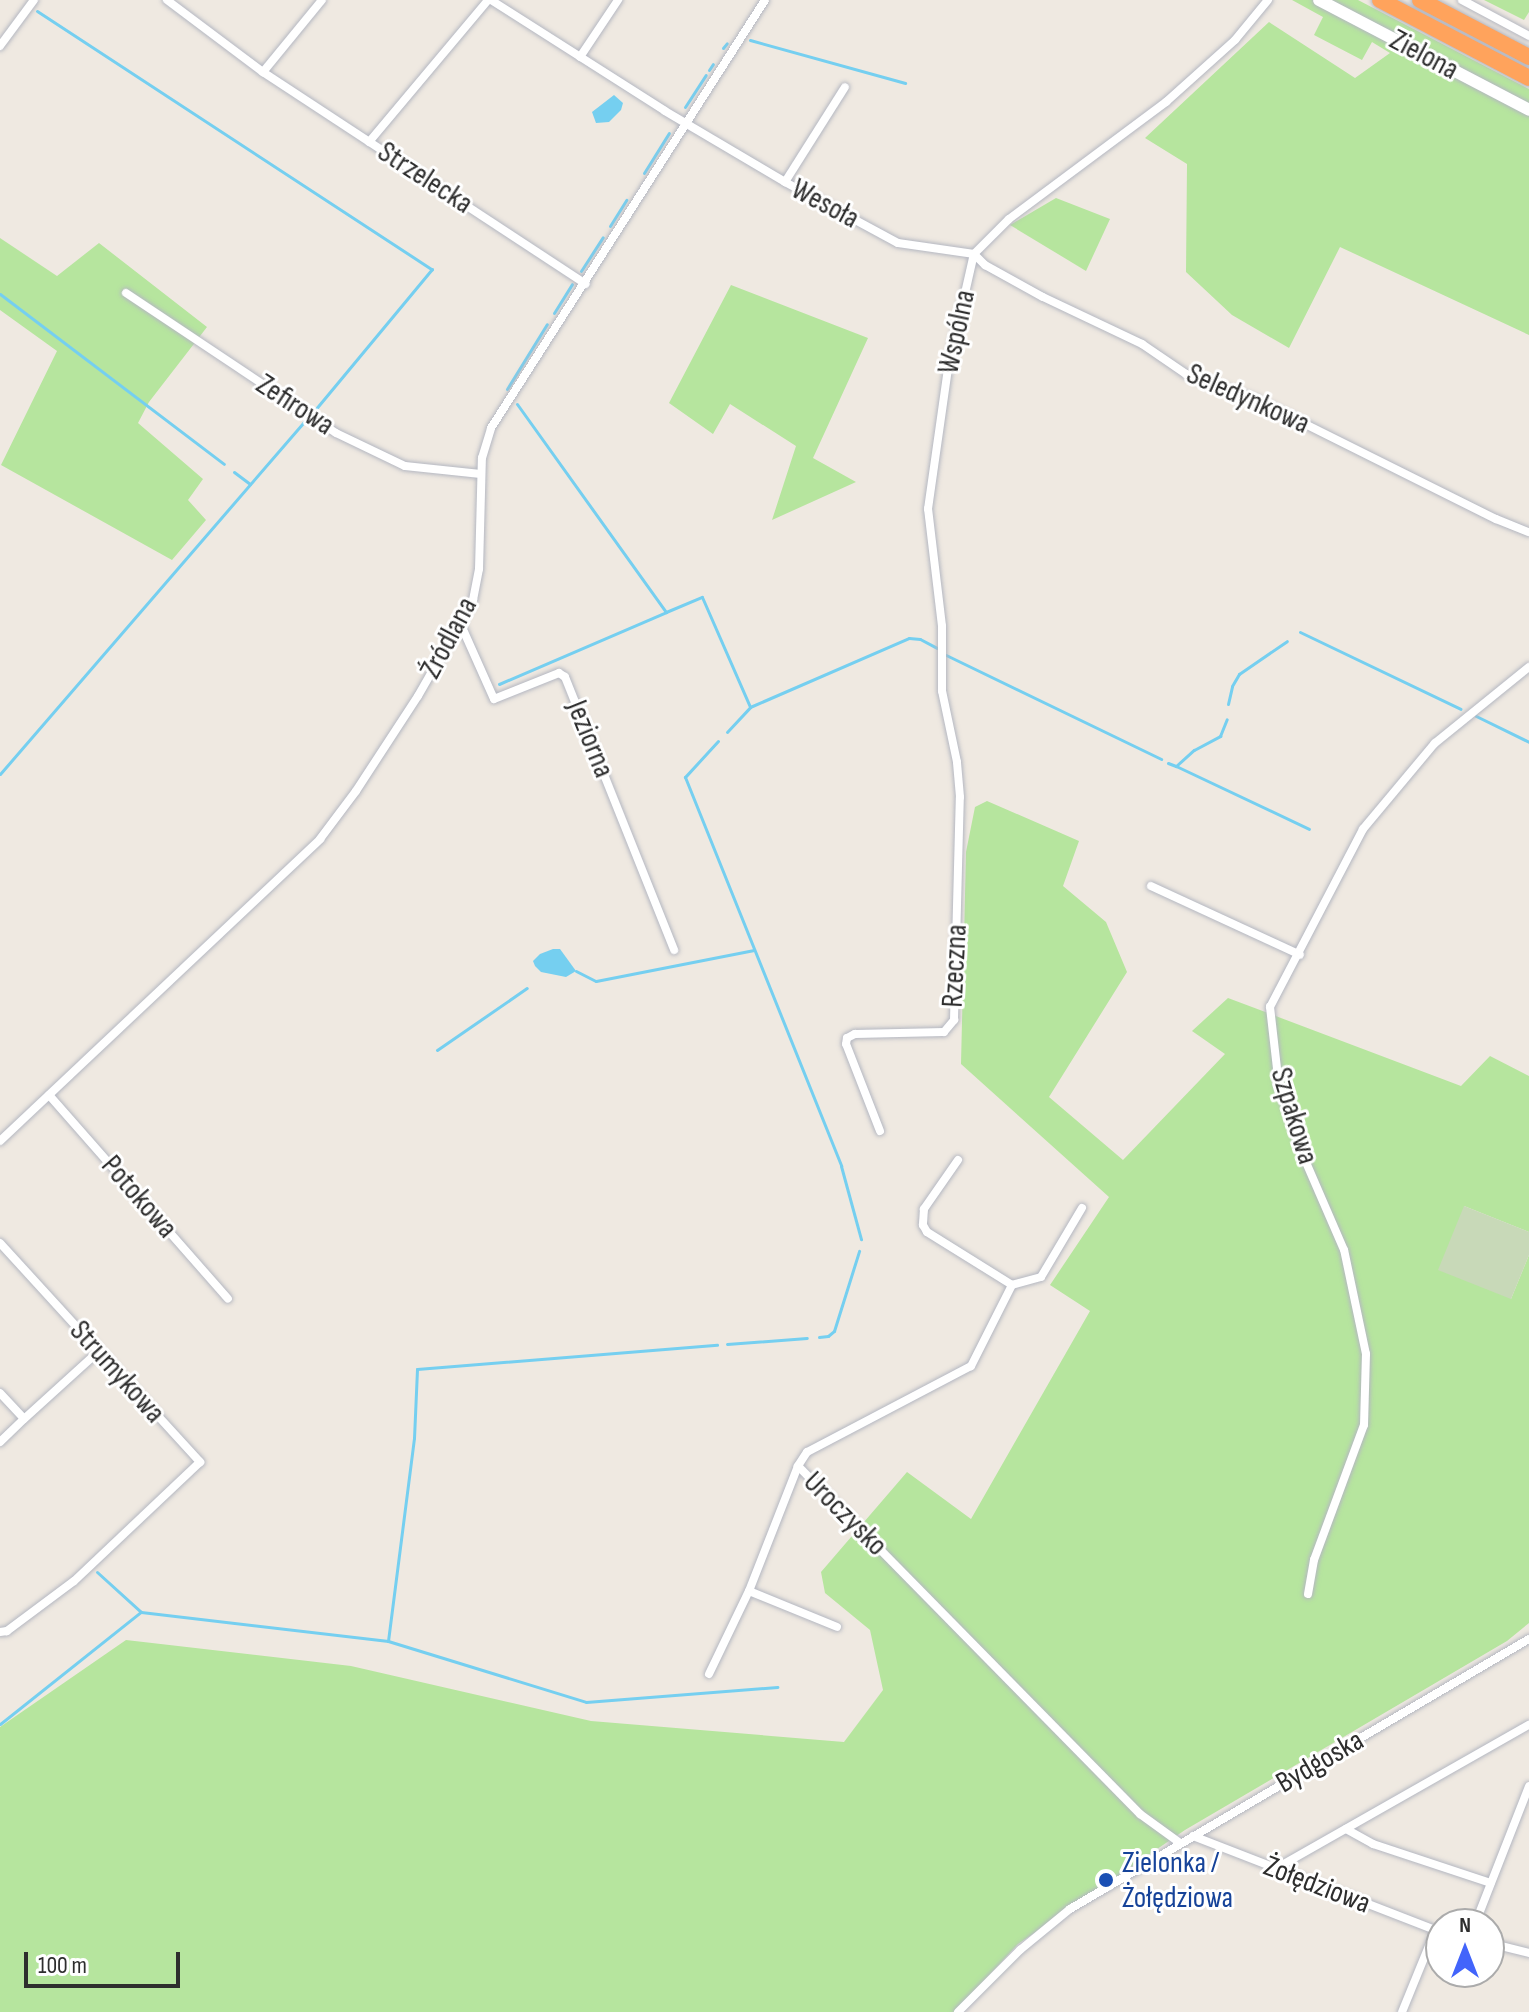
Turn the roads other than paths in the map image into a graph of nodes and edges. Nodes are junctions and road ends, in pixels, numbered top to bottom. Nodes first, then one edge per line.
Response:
1 (34, 0) edge
2 (167, 0) edge
3 (322, 0) edge
4 (490, 0) edge
5 (618, 0) edge
6 (765, 0) edge
7 (1268, 0) edge
8 (1319, 0) edge
9 (1380, 0) edge
10 (1420, 0) edge
11 (1462, 0) edge
12 (1529, 36) edge
13 (0, 46) edge
14 (580, 57) junction
15 (1529, 57) edge
16 (263, 72) junction
17 (1529, 78) edge
18 (845, 87) dead end
19 (1529, 110) edge
20 (687, 124) junction
21 (369, 142) junction
22 (785, 182) junction
23 (974, 254) junction
24 (586, 284) junction
25 (126, 293) dead end
26 (481, 474) junction
27 (1529, 532) edge
28 (461, 625) junction
29 (1529, 667) edge
30 (960, 797) joint
31 (1151, 886) dead end
32 (674, 950) dead end
33 (1300, 955) junction
34 (49, 1095) junction
35 (880, 1131) dead end
36 (0, 1141) edge
37 (958, 1160) dead end
38 (1082, 1208) dead end
39 (0, 1243) edge
40 (1012, 1285) junction
41 (228, 1299) dead end
42 (98, 1352) junction
43 (0, 1393) edge
44 (24, 1419) junction
45 (0, 1442) edge
46 (798, 1466) junction
47 (749, 1591) junction
48 (1308, 1594) dead end
49 (837, 1627) dead end
50 (0, 1632) edge
51 (1529, 1639) edge
52 (709, 1674) dead end
53 (1529, 1725) edge
54 (1529, 1786) edge
55 (1346, 1829) junction
56 (1193, 1836) junction
57 (1180, 1843) junction
58 (1275, 1869) junction
59 (1491, 1883) junction
60 (1481, 1908) edge
61 (1425, 1927) edge
62 (1505, 1947) edge
63 (1529, 1953) edge
64 (1425, 1961) edge
65 (958, 2012) edge
66 (1402, 2012) edge

1 - 13 street
2 - 16 street, Strzelecka
3 - 16 street
4 - 14 street, Wesoła
4 - 21 street
5 - 14 street
6 - 20 street, Źródlana
7 - 23 street, Wspólna
8 - 19 street, Zielona
9 - 17 highway
10 - 15 highway
11 - 12 street
14 - 20 street, Wesoła
16 - 21 street, Strzelecka
18 - 22 street
20 - 22 street, Wesoła
20 - 24 street, Źródlana
21 - 24 street, Strzelecka
22 - 23 street, Wesoła
23 - 27 street, Seledynkowa
23 - 30 street, Wspólna
24 - 26 street, Źródlana
25 - 26 street, Zefirowa
26 - 28 street, Źródlana
28 - 32 street, Jeziorna
28 - 34 street, Źródlana
29 - 33 street, Szpakowa
30 - 35 street, Rzeczna
31 - 33 street
33 - 48 street, Szpakowa
34 - 36 street, Źródlana
34 - 41 street, Potokowa
37 - 40 street
38 - 40 street
39 - 42 street, Strumykowa
40 - 46 street, Uroczysko
42 - 44 street
42 - 50 street, Strumykowa
43 - 44 street
44 - 45 street
46 - 47 street
46 - 57 street, Uroczysko
47 - 49 street
47 - 52 street
51 - 56 street, Bydgoska
53 - 55 street
54 - 59 street
55 - 58 street
55 - 59 street
56 - 57 street, Bydgoska
56 - 58 street, Żołędziowa
57 - 65 street, Bydgoska
58 - 61 street, Żołędziowa
59 - 60 street
62 - 63 street
64 - 66 street

